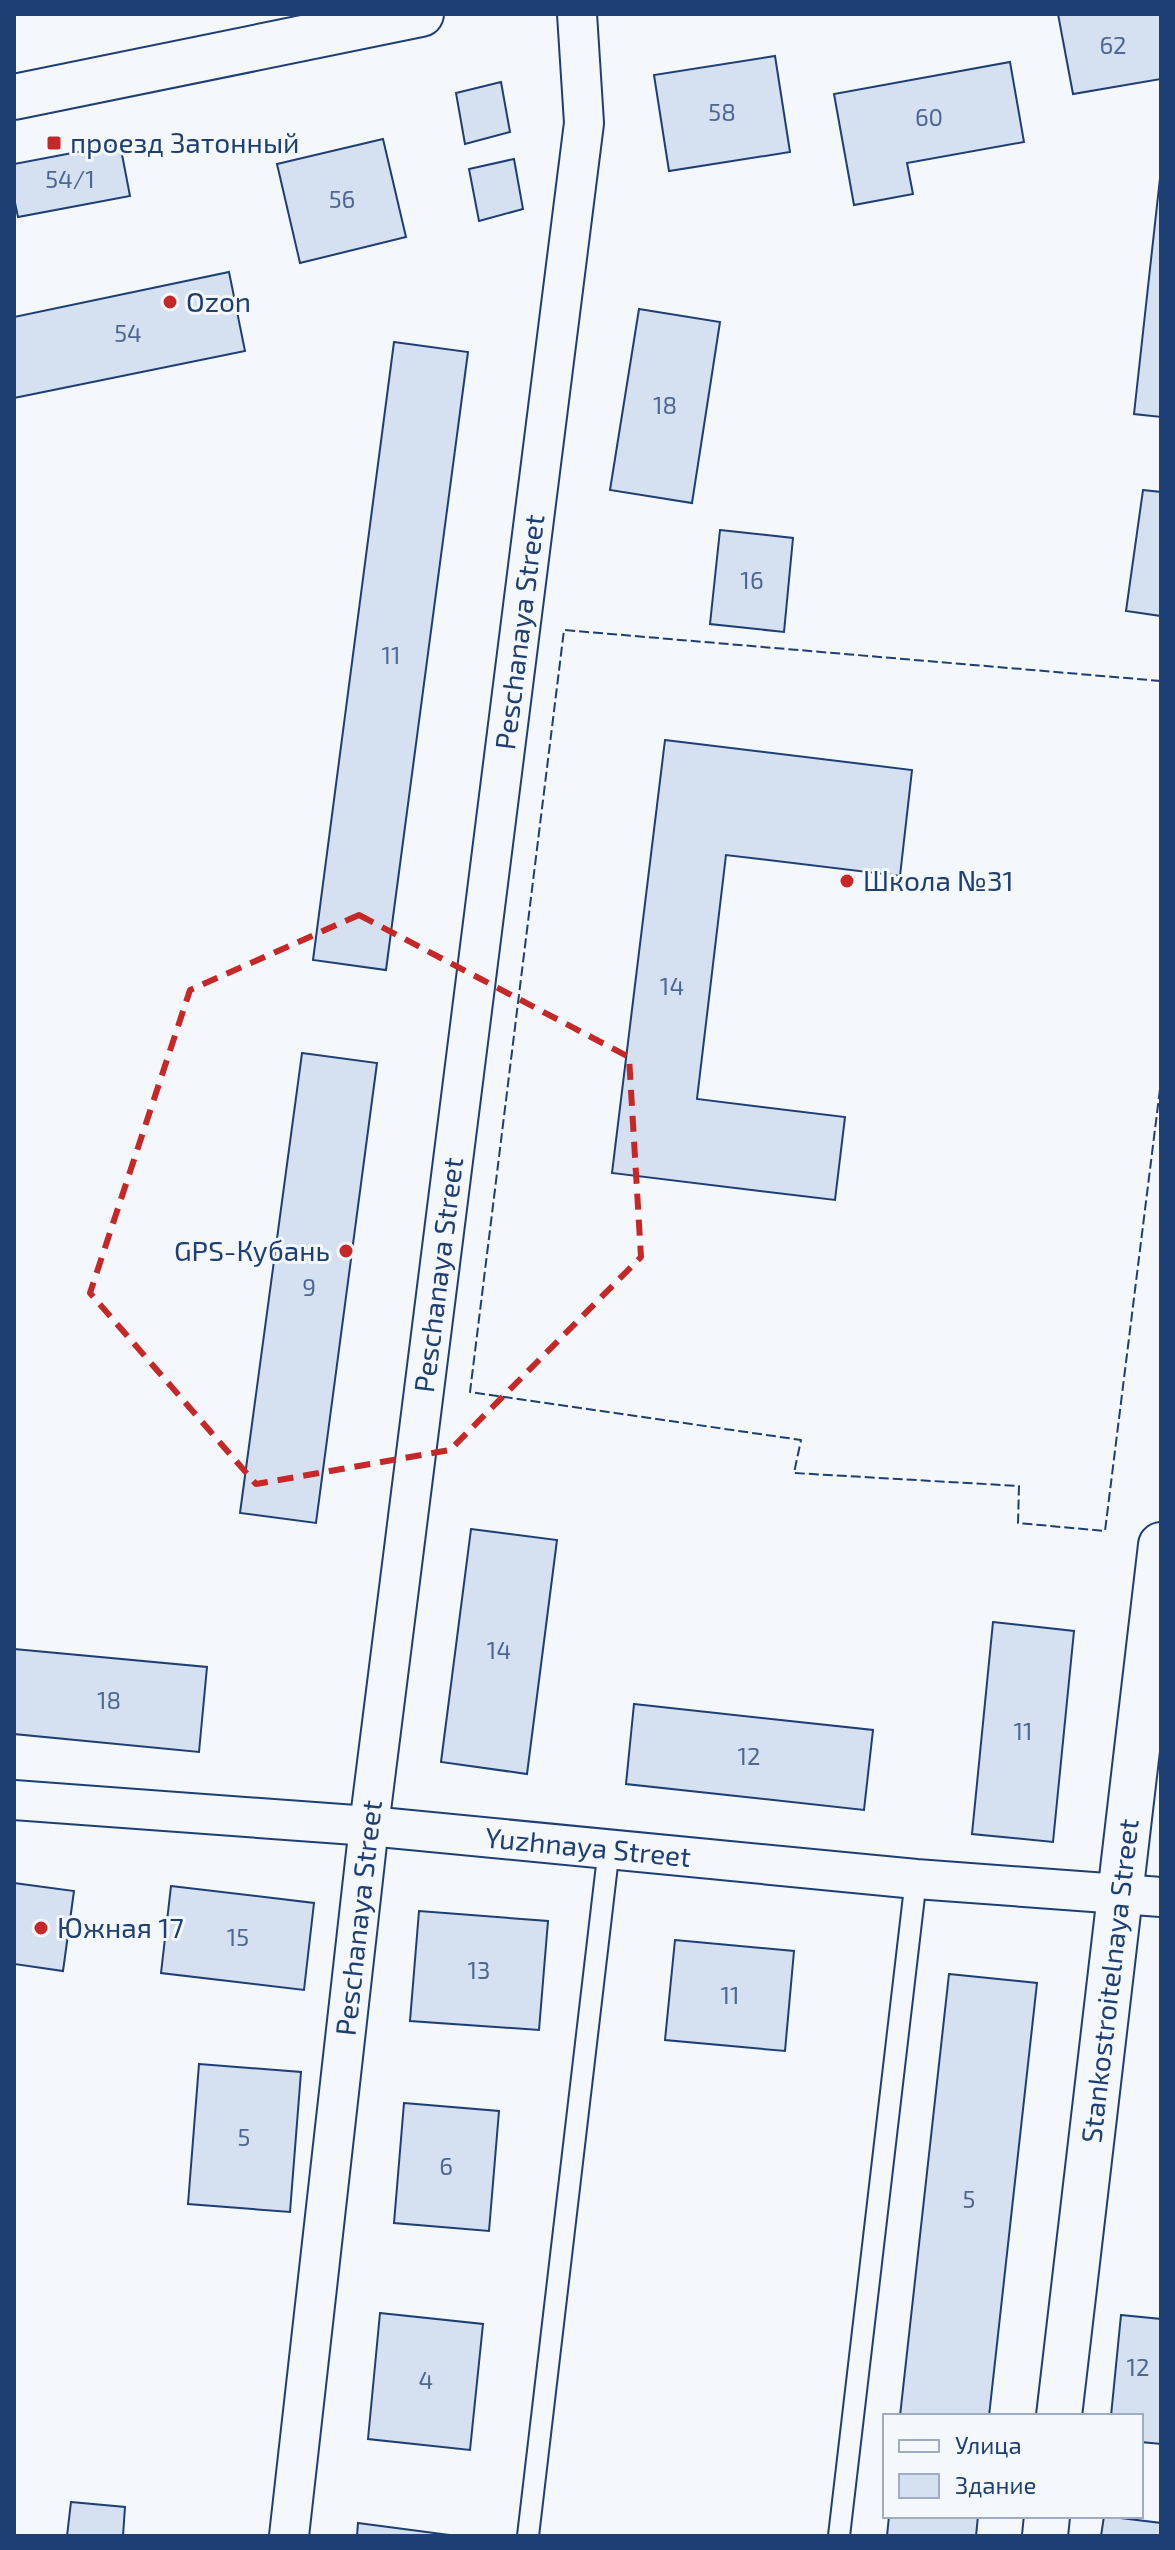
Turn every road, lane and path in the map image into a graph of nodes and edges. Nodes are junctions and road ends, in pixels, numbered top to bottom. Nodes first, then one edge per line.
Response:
1 (421, 14) edge
2 (577, 14) edge
3 (14, 97) edge
4 (1161, 1545) edge
5 (14, 1800) edge
6 (369, 1826) junction
7 (609, 1848) junction
8 (916, 1879) junction
9 (1140, 1895) edge
10 (1059, 2414) edge
11 (289, 2536) edge
12 (528, 2536) edge
13 (839, 2536) edge

1 - 3 street
2 - 6 street, Peschanaya Street
4 - 9 street, Stankostroitelnaya Street
5 - 6 street, Yuzhnaya Street
6 - 7 street, Yuzhnaya Street
6 - 11 street, Peschanaya Street
7 - 8 street, Yuzhnaya Street
7 - 12 lane
8 - 9 street, Yuzhnaya Street
8 - 13 lane
9 - 10 street, Stankostroitelnaya Street

